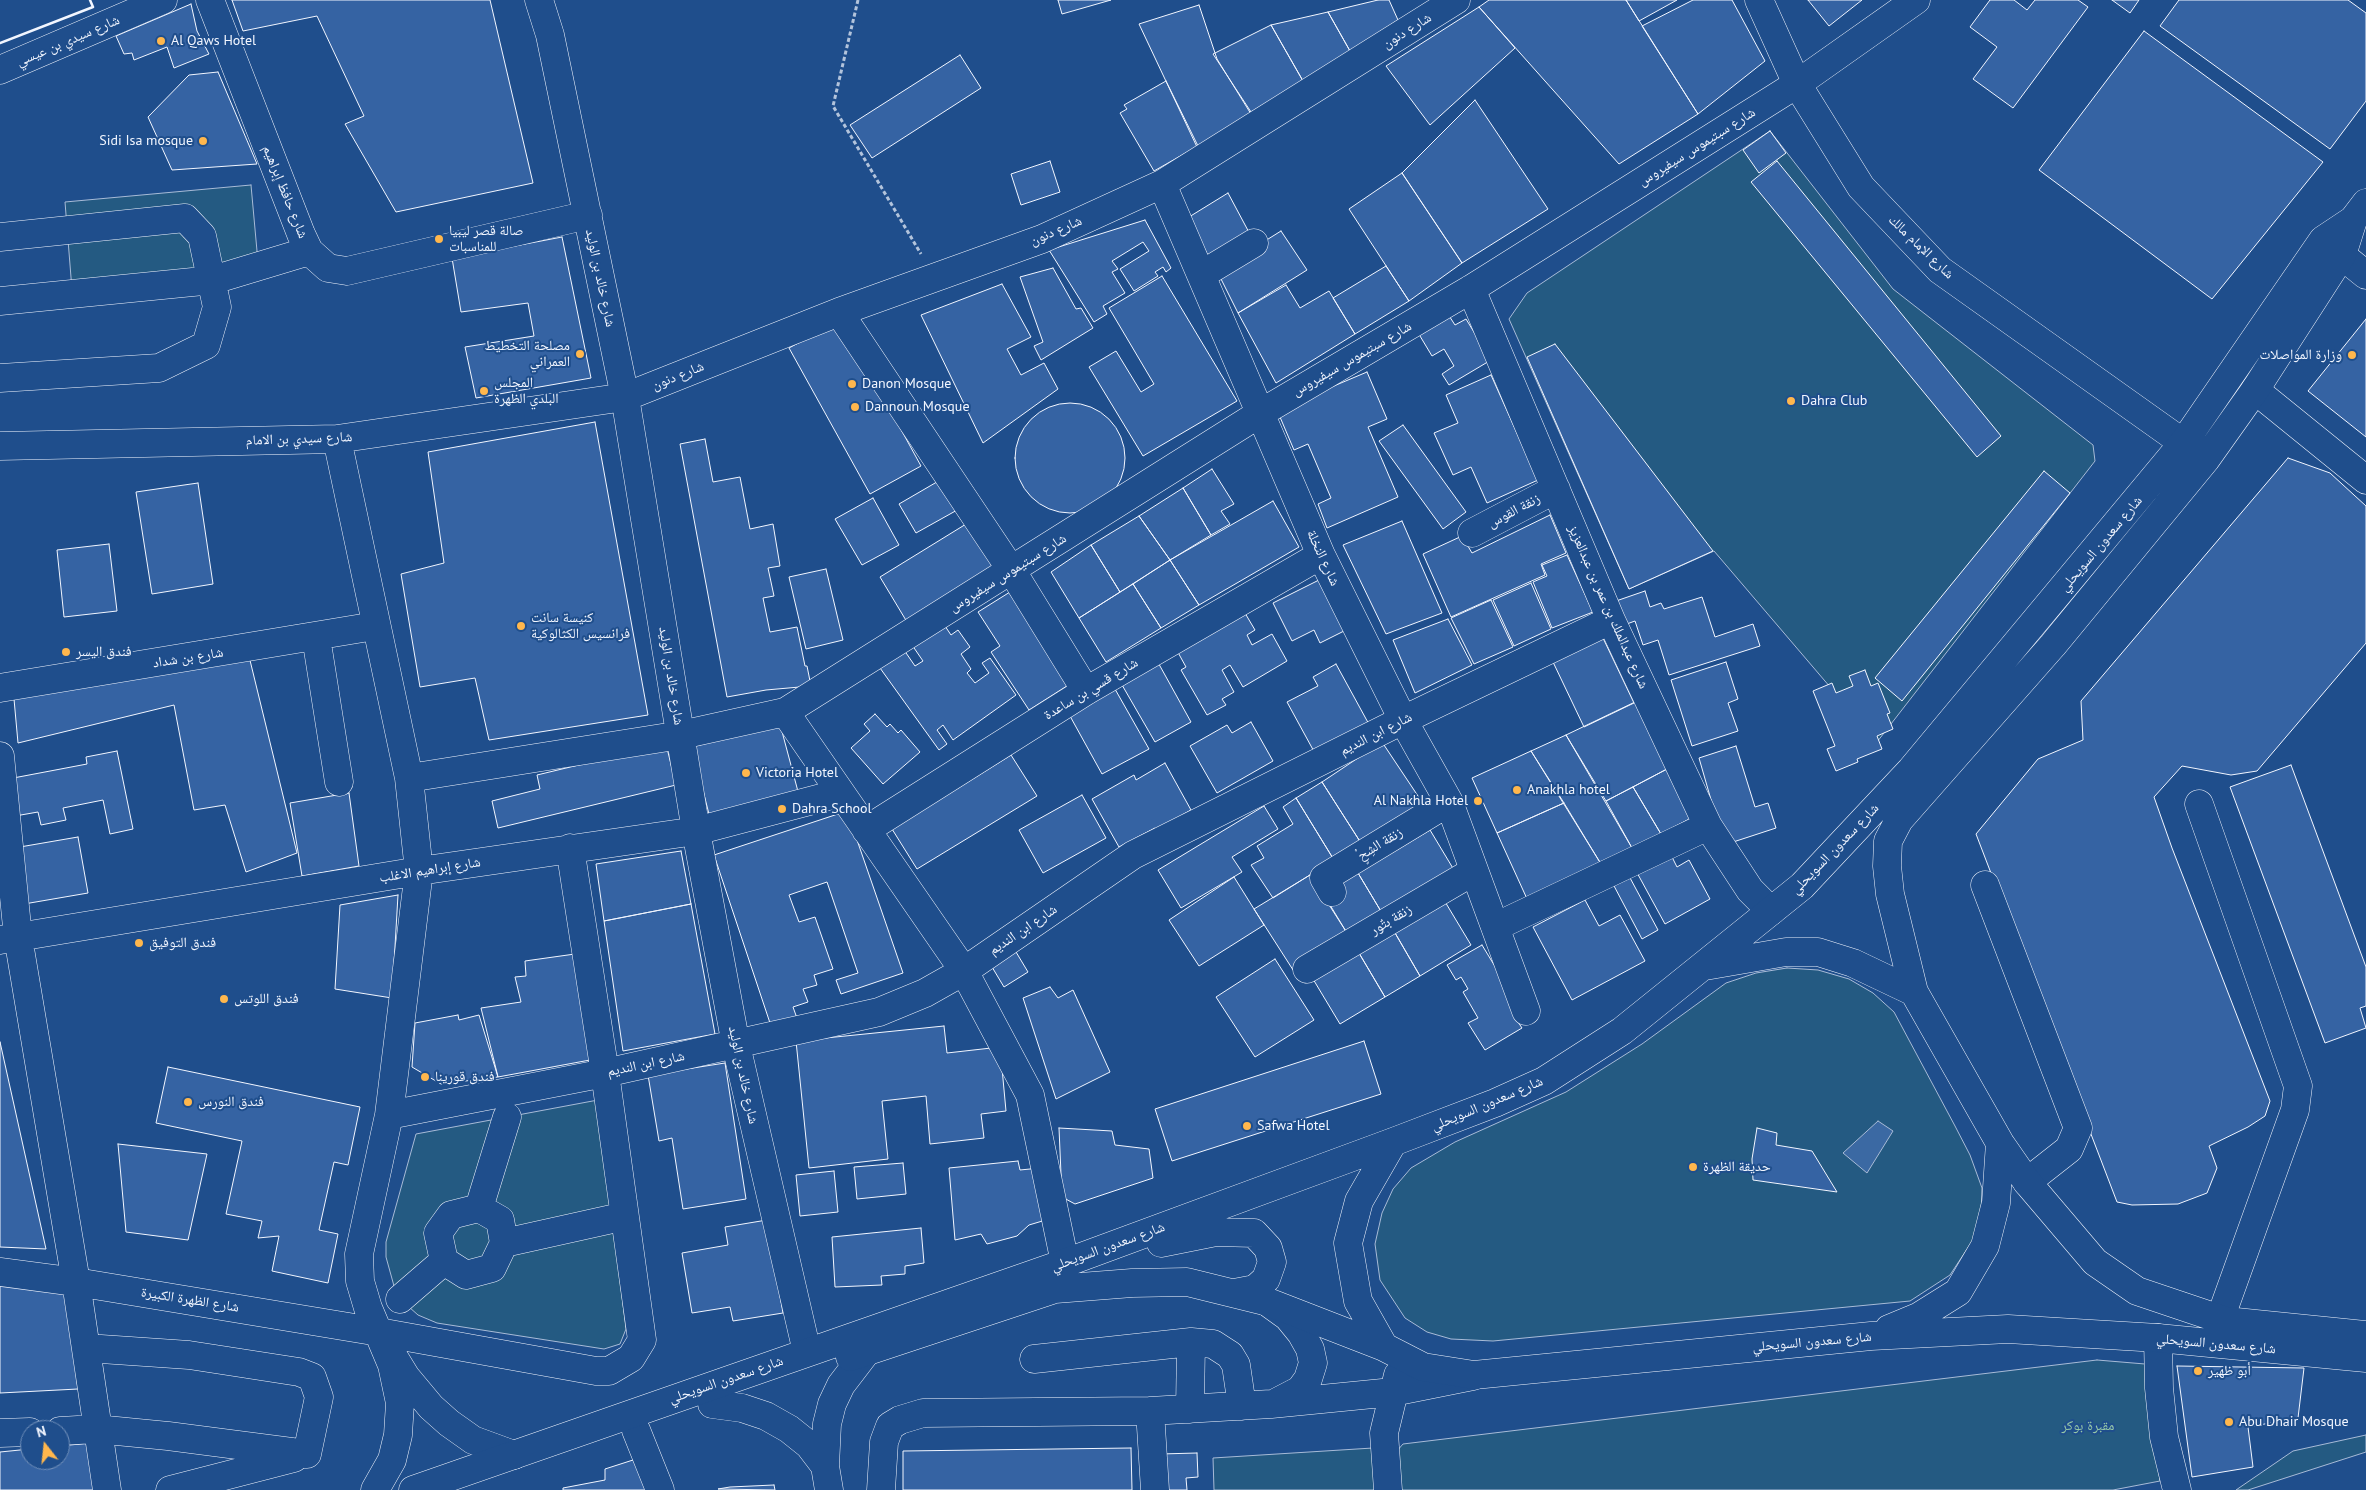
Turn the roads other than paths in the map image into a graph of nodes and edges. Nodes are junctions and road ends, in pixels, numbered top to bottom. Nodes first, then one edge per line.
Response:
1 (163, 0) edge
2 (210, 0) edge
3 (539, 0) edge
4 (1456, 0) edge
5 (1759, 0) edge
6 (1916, 0) edge
7 (0, 70) edge
8 (1797, 84) junction
9 (1162, 184) junction
10 (2360, 212) edge
11 (588, 215) junction
12 (0, 237) edge
13 (1254, 243) dead end
14 (2332, 248) junction
15 (309, 251) junction
16 (1201, 275) junction
17 (2366, 275) edge
18 (212, 280) junction
19 (1472, 289) junction
20 (0, 301) edge
21 (839, 312) junction
22 (0, 378) edge
23 (2255, 390) junction
24 (625, 397) junction
25 (1259, 414) junction
26 (337, 439) junction
27 (2184, 442) junction
28 (0, 446) edge
29 (2206, 459) junction
30 (2366, 480) edge
31 (1556, 488) junction
32 (1472, 533) dead end
33 (1321, 555) junction
34 (1012, 571) junction
35 (1611, 620) junction
36 (375, 626) junction
37 (316, 637) junction
38 (0, 688) edge
39 (1086, 690) junction
40 (785, 712) junction
41 (1403, 720) junction
42 (681, 735) junction
43 (0, 756) edge
44 (408, 778) junction
45 (339, 782) dead end
46 (840, 793) junction
47 (1449, 802) junction
48 (2199, 804) dead end
49 (1708, 826) junction
50 (866, 830) junction
51 (696, 831) junction
52 (570, 848) junction
53 (419, 871) junction
54 (1474, 871) junction
55 (1985, 885) dead end
56 (1332, 892) dead end
57 (1770, 911) junction
58 (1495, 927) junction
59 (9, 938) edge
60 (1704, 966) junction
61 (1307, 969) dead end
62 (964, 971) junction
63 (1914, 992) junction
64 (1526, 1011) dead end
65 (736, 1045) junction
66 (606, 1073) junction
67 (389, 1115) junction
68 (507, 1118) dead end
69 (1393, 1142) junction
70 (2000, 1143) junction
71 (2027, 1182) junction
72 (479, 1208) junction
73 (612, 1219) dead end
74 (504, 1243) junction
75 (444, 1261) junction
76 (1065, 1262) junction
77 (0, 1272) edge
78 (76, 1282) junction
79 (1234, 1293) junction
80 (400, 1299) dead end
81 (1268, 1302) junction
82 (2220, 1319) junction
83 (379, 1332) junction
84 (2366, 1334) edge
85 (1871, 1336) junction
86 (2158, 1338) junction
87 (1191, 1342) junction
88 (86, 1348) junction
89 (867, 1351) junction
90 (806, 1352) junction
91 (1393, 1352) junction
92 (2366, 1358) edge
93 (1034, 1359) dead end
94 (1474, 1375) junction
95 (1393, 1392) junction
96 (712, 1404) junction
97 (1271, 1404) junction
98 (1242, 1406) junction
99 (1190, 1409) junction
100 (1150, 1411) junction
101 (96, 1429) junction
102 (70, 1430) edge
103 (636, 1430) junction
104 (20, 1432) edge
105 (0, 1433) edge
106 (308, 1454) junction
107 (514, 1455) junction
108 (827, 1478) edge
109 (222, 1483) edge
110 (107, 1490) edge
111 (170, 1490) edge
112 (375, 1490) edge
113 (413, 1490) edge
114 (468, 1490) edge
115 (660, 1490) edge
116 (881, 1490) edge
117 (1155, 1490) edge
118 (1388, 1490) edge
119 (2177, 1490) edge

1 - 7 street, شارع سيدي بن عيسي
2 - 15 street, شارع حافظ إبراهيم
3 - 11 street, شارع خالد بن الوليد
4 - 9 street, شارع دنون
5 - 8 street, شارع الإمام مالك
6 - 8 street, شارع سبتيموس سيفيروس
8 - 19 street, شارع سبتيموس سيفيروس
8 - 27 street, شارع الإمام مالك
9 - 16 street, شارع النخلة
9 - 21 street, شارع دنون
10 - 14 street, شارع سعدون السويحلي
11 - 15 street, شارع حافظ إبراهيم
11 - 24 street, شارع خالد بن الوليد
12 - 18 street
13 - 16 street
14 - 17 street
14 - 23 street, شارع سعدون السويحلي
14 - 27 street, شارع سعدون السويحلي
15 - 18 street
16 - 25 street, شارع النخلة
18 - 20 street
18 - 22 street
19 - 25 street, شارع سبتيموس سيفيروس
19 - 31 street, شارع عبدالملك بن عمر بن عبدالعزيز
21 - 24 street, شارع دنون
21 - 34 street
23 - 29 street, شارع سعدون السويحلي
23 - 30 street
24 - 26 street, شارع سيدي بن الامام
24 - 42 street, شارع خالد بن الوليد
25 - 33 street, شارع النخلة
25 - 34 street, شارع سبتيموس سيفيروس
26 - 28 street, شارع سيدي بن الامام
26 - 36 street
27 - 29 street, شارع الإمام مالك
27 - 57 street, شارع سعدون السويحلي
29 - 63 street, شارع سعدون السويحلي
31 - 32 street, زنقة القوس
31 - 35 street, شارع عبدالملك بن عمر بن عبدالعزيز
33 - 39 street, شارع قسي بن ساعدة
33 - 41 street, شارع النخلة
34 - 39 street
34 - 40 street, شارع سبتيموس سيفيروس
35 - 41 street, شارع ابن النديم
35 - 49 street, شارع عبدالملك بن عمر بن عبدالعزيز
36 - 37 street, شارع بن شداد
36 - 44 street
37 - 38 street, شارع بن شداد
37 - 45 street
39 - 50 street, شارع قسي بن ساعدة
40 - 42 street, شارع سبتيموس سيفيروس
40 - 46 street
41 - 47 street, شارع النخلة
41 - 62 street, شارع ابن النديم
42 - 44 street, شارع سبتيموس سيفيروس
42 - 51 street, شارع خالد بن الوليد
43 - 59 street
44 - 53 street
46 - 50 street
46 - 51 street, شارع إبراهيم الاغلب
47 - 54 street, شارع النخلة
47 - 56 street, ْزنقة الشِحٍ
48 - 82 street
49 - 57 street, شارع عبدالملك بن عمر بن عبدالعزيز
49 - 58 street
50 - 62 street
51 - 52 street, شارع إبراهيم الاغلب
51 - 65 street, شارع خالد بن الوليد
52 - 53 street, شارع إبراهيم الاغلب
52 - 66 street, شارع الظهرة الكبيرة
53 - 59 street, شارع إبراهيم الاغلب
53 - 67 street
54 - 58 street, شارع النخلة
54 - 61 street, زنقة بتٌور
55 - 71 street
57 - 60 street, شارع سعدون السويحلي
58 - 64 street, شارع النخلة
59 - 78 street
60 - 63 street
60 - 69 street, شارع سعدون السويحلي
62 - 65 street, شارع ابن النديم
62 - 76 street
63 - 70 street, شارع سعدون السويحلي
65 - 66 street, شارع ابن النديم
65 - 90 street, شارع خالد بن الوليد
66 - 67 street, شارع ابن النديم
66 - 83 street, شارع الظهرة الكبيرة
67 - 83 street
68 - 72 street
69 - 76 street, شارع سعدون السويحلي
69 - 91 street
70 - 71 street, شارع سعدون السويحلي
70 - 85 street
71 - 82 street, شارع سعدون السويحلي
72 - 74 street
72 - 75 street
73 - 74 street
74 - 75 street
75 - 80 street
76 - 79 street
76 - 90 street, شارع سعدون السويحلي
77 - 78 street, شارع الظهرة الكبيرة
78 - 83 street, شارع الظهرة الكبيرة
78 - 88 street
79 - 81 street, شارع سعدون السويحلي
79 - 89 street, شارع سعدون السويحلي
81 - 91 street, شارع سعدون السويحلي
81 - 97 street
82 - 84 street, شارع سعدون السويحلي
83 - 107 street
83 - 112 street
85 - 86 street, شارع سعدون السويحلي
85 - 94 street, شارع سعدون السويحلي
86 - 92 street, شارع سعدون السويحلي
86 - 119 street
87 - 93 street
87 - 98 street
87 - 99 street
88 - 101 street
88 - 106 street
89 - 96 street, شارع سعدون السويحلي
89 - 108 street
90 - 107 street, شارع سعدون السويحلي
91 - 94 street, شارع سعدون السويحلي
91 - 95 street
94 - 95 street
95 - 97 street
95 - 118 street
96 - 103 street, شارع سعدون السويحلي
96 - 108 street
97 - 98 street
98 - 99 street
99 - 100 street
100 - 116 street
100 - 117 street
101 - 102 street
101 - 106 street
101 - 110 street
103 - 114 street, شارع سعدون السويحلي
103 - 115 street
104 - 105 street
106 - 109 street
107 - 113 street, شارع سعدون السويحلي
109 - 111 street

